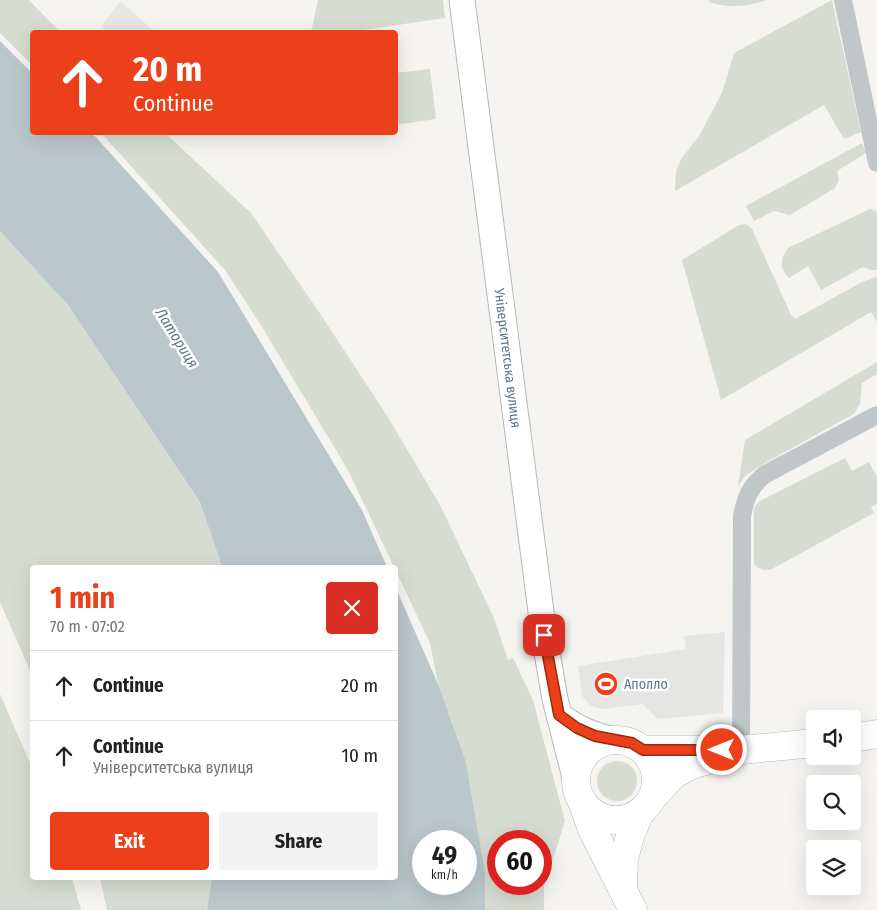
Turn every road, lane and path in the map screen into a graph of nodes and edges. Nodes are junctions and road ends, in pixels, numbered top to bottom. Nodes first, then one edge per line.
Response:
1 (462, 0) edge
2 (843, 0) edge
3 (877, 163) edge
4 (877, 415) edge
5 (559, 715) junction
6 (877, 734) edge
7 (861, 737) edge
8 (615, 740) junction
9 (806, 744) edge
10 (643, 750) junction
11 (741, 750) junction
12 (579, 793) junction
13 (646, 806) junction
14 (628, 899) edge

1 - 5 main road, Університетська вулиця
2 - 3 street
4 - 11 street
5 - 8 main road
5 - 12 main road, Університетська вулиця
6 - 7 main road
8 - 10 main road
8 - 12 main road
9 - 11 main road
10 - 11 main road
10 - 13 main road
11 - 13 main road
12 - 13 main road
12 - 14 main road, Університетська вулиця
13 - 14 main road, Університетська вулиця

